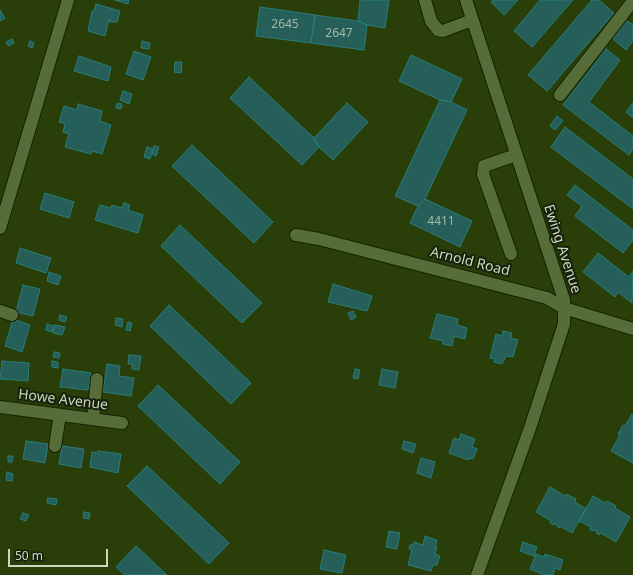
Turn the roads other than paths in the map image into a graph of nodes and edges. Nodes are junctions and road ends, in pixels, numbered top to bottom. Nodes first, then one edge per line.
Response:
1 (68, 0) edge
2 (425, 0) edge
3 (466, 0) edge
4 (633, 1) edge
5 (472, 20) junction
6 (560, 95) dead end
7 (516, 155) junction
8 (0, 228) edge
9 (296, 236) dead end
10 (511, 254) dead end
11 (564, 308) junction
12 (0, 311) edge
13 (12, 315) dead end
14 (633, 329) edge
15 (97, 379) dead end
16 (0, 407) edge
17 (60, 415) junction
18 (93, 419) junction
19 (122, 423) dead end
20 (55, 446) dead end
21 (477, 575) edge

1 - 8 street
2 - 5 street
3 - 5 street, Ewing Avenue
4 - 6 street
5 - 7 street, Ewing Avenue
7 - 10 street
7 - 11 street, Ewing Avenue
9 - 11 street, Arnold Road
11 - 14 street, Arnold Road
11 - 21 street, Ewing Avenue
12 - 13 street
15 - 18 street
16 - 17 street, Howe Avenue
17 - 18 street, Howe Avenue
17 - 20 street
18 - 19 street, Howe Avenue

